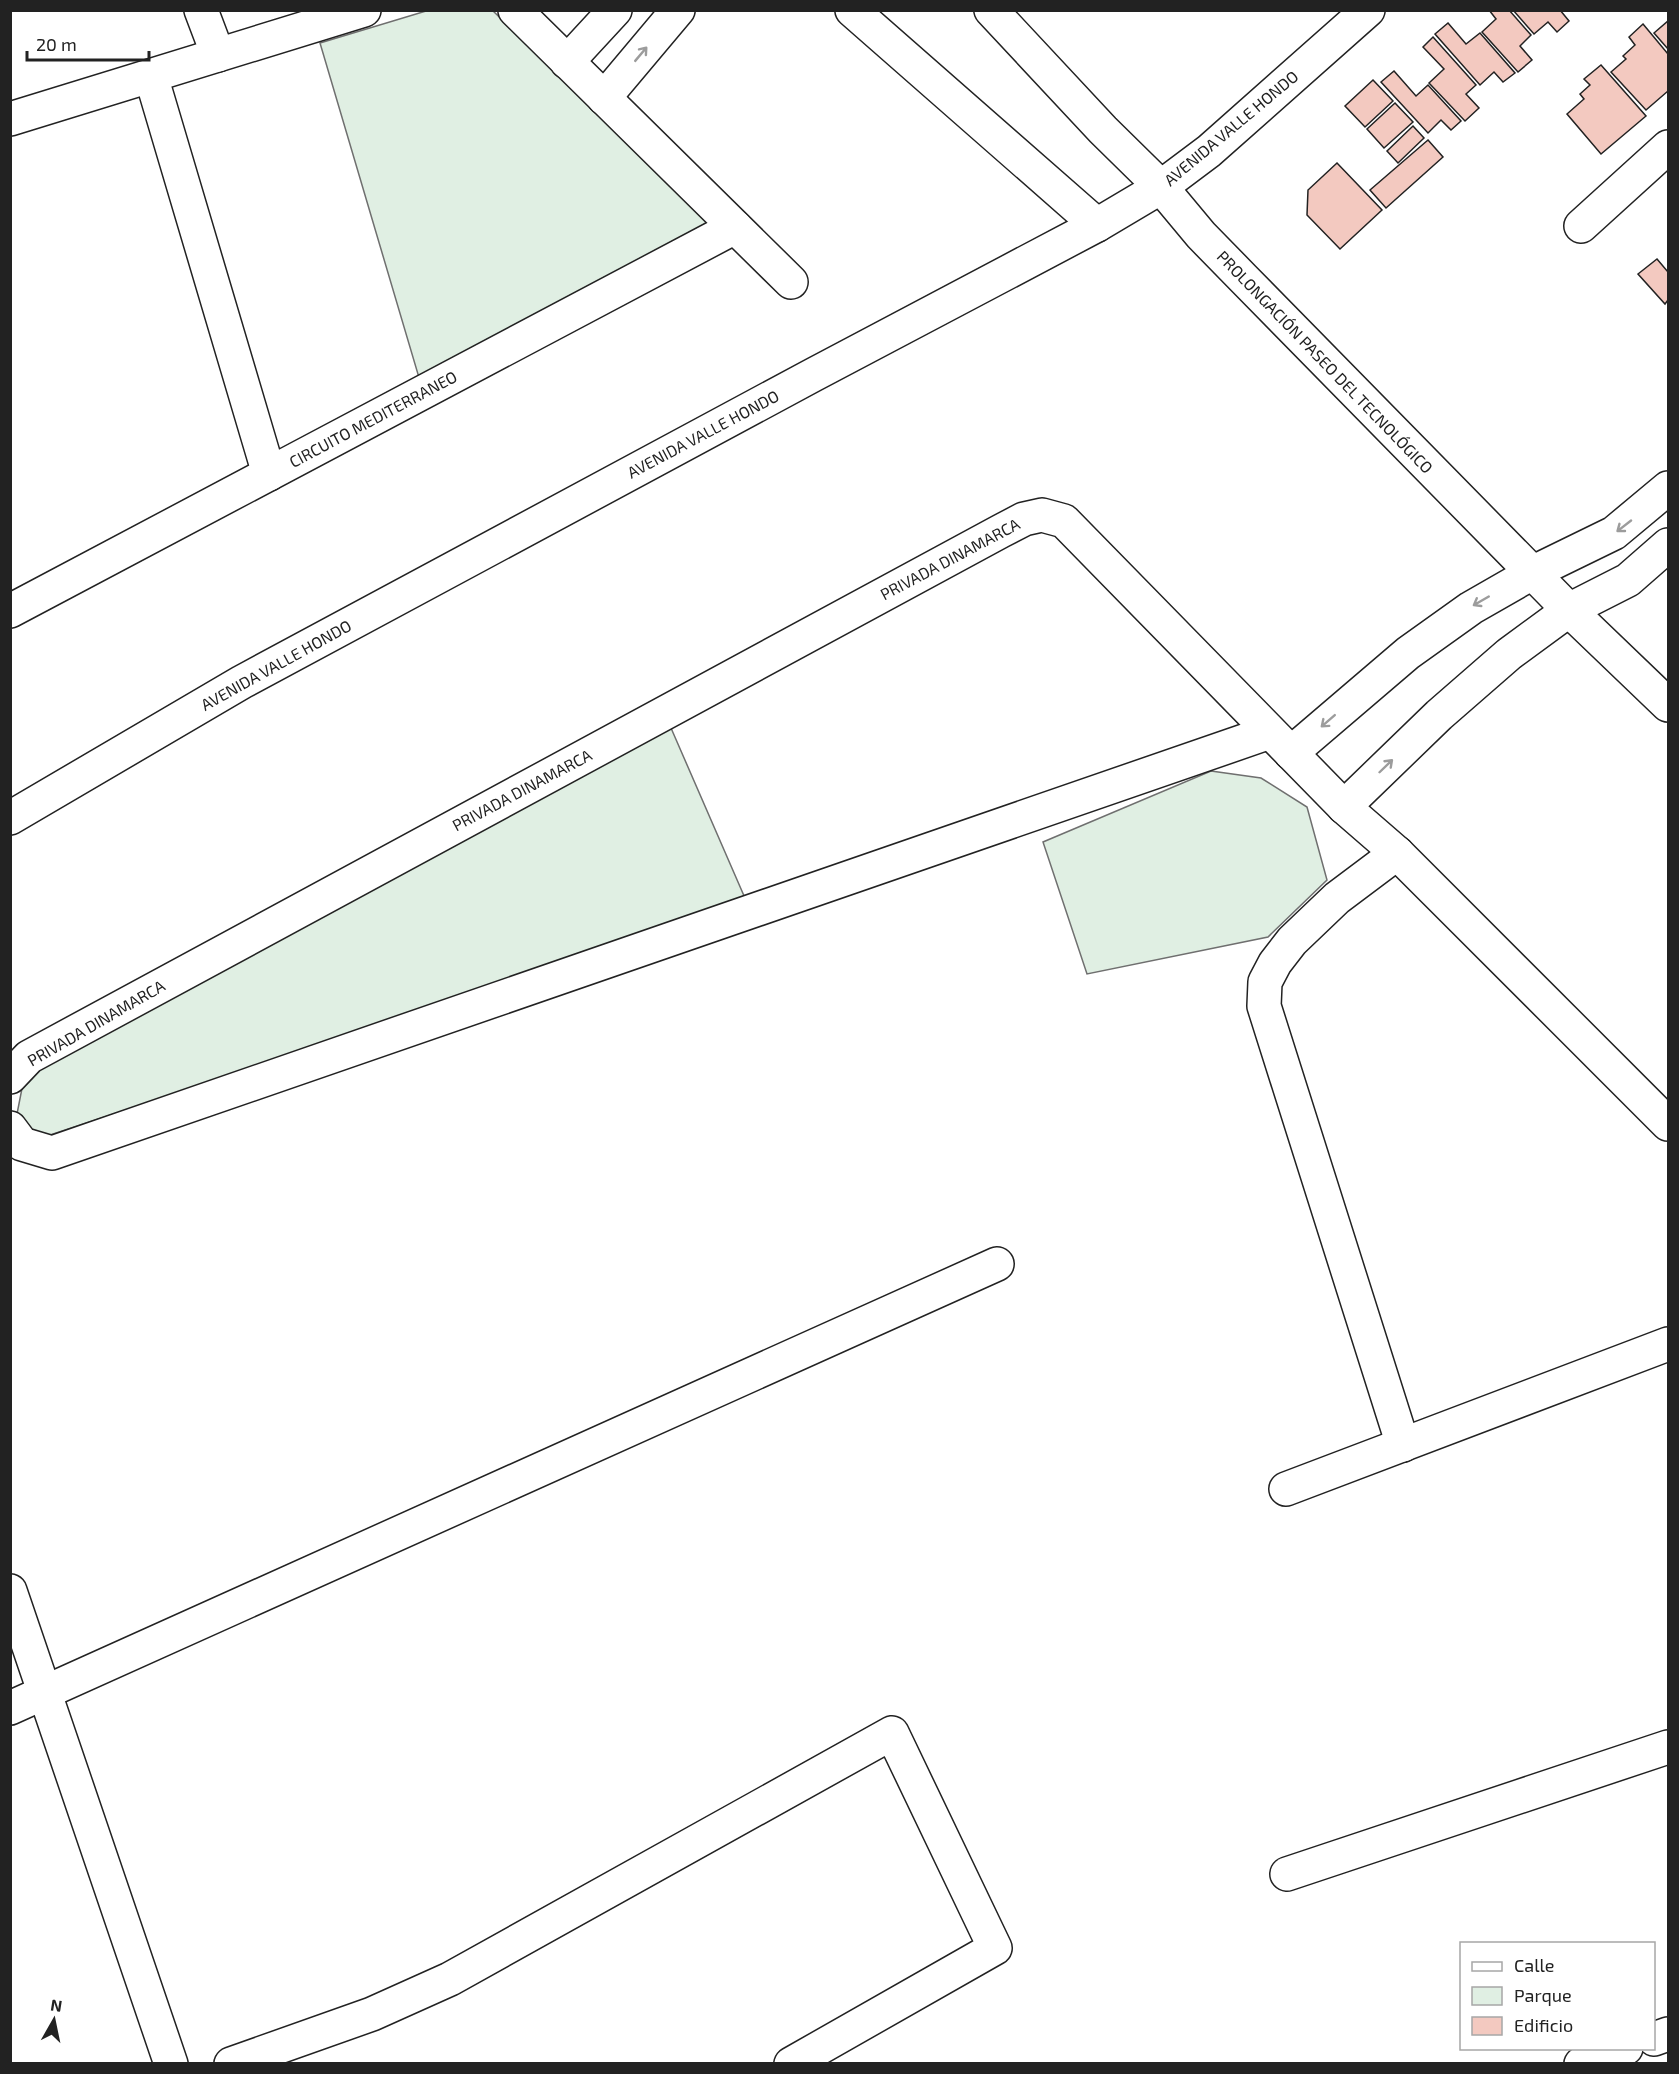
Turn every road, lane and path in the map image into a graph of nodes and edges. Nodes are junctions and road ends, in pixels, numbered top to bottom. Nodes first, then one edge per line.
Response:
1 (201, 10) edge
2 (364, 10) edge
3 (515, 10) edge
4 (615, 10) edge
5 (678, 10) edge
6 (852, 10) edge
7 (991, 10) edge
8 (1368, 10) edge
9 (218, 55) junction
10 (567, 62) junction
11 (152, 76) junction
12 (604, 98) junction
13 (10, 119) edge
14 (1668, 147) edge
15 (1161, 187) junction
16 (1096, 225) junction
17 (1581, 226) dead end
18 (735, 227) junction
19 (791, 282) dead end
20 (269, 474) junction
21 (1668, 488) edge
22 (1668, 545) edge
23 (1532, 573) junction
24 (1569, 610) junction
25 (10, 611) edge
26 (1668, 705) edge
27 (1280, 743) junction
28 (1344, 807) junction
29 (10, 818) edge
30 (1397, 853) junction
31 (10, 1077) edge
32 (1668, 1124) edge
33 (10, 1128) edge
34 (997, 1264) dead end
35 (1668, 1344) edge
36 (1403, 1445) junction
37 (1286, 1489) dead end
38 (10, 1591) edge
39 (45, 1693) junction
40 (10, 1708) edge
41 (1668, 1747) edge
42 (1287, 1874) dead end
43 (1623, 2050) edge
44 (171, 2064) edge
45 (231, 2064) edge
46 (791, 2064) edge
47 (1581, 2064) edge

1 - 9 street
2 - 9 street
3 - 10 street
4 - 10 street
12 -> 5 street
6 - 16 street
7 - 15 street, PROLONGACIÓN PASEO DEL TECNOLÓGICO
8 - 15 street, AVENIDA VALLE HONDO
9 - 11 street
10 - 12 street
11 - 13 street
11 - 20 street
12 - 18 street
14 - 17 street
15 - 16 street, AVENIDA VALLE HONDO
15 - 23 street, PROLONGACIÓN PASEO DEL TECNOLÓGICO
16 - 29 street, AVENIDA VALLE HONDO
18 - 19 street
18 - 20 street, CIRCUITO MEDITERRANEO
20 - 25 street, CIRCUITO MEDITERRANEO
21 -> 23 street
22 - 24 street
23 - 24 street, PROLONGACIÓN PASEO DEL TECNOLÓGICO
23 -> 27 street
24 - 26 street, PROLONGACIÓN PASEO DEL TECNOLÓGICO
28 -> 24 street
27 - 28 street
27 - 31 street, PRIVADA DINAMARCA
27 - 33 street
28 - 30 street
30 - 32 street
30 - 36 street
34 - 39 street
35 - 36 street
36 - 37 street
38 - 39 street
39 - 40 street
39 - 44 street
41 - 42 street
43 - 47 street
45 - 46 street

